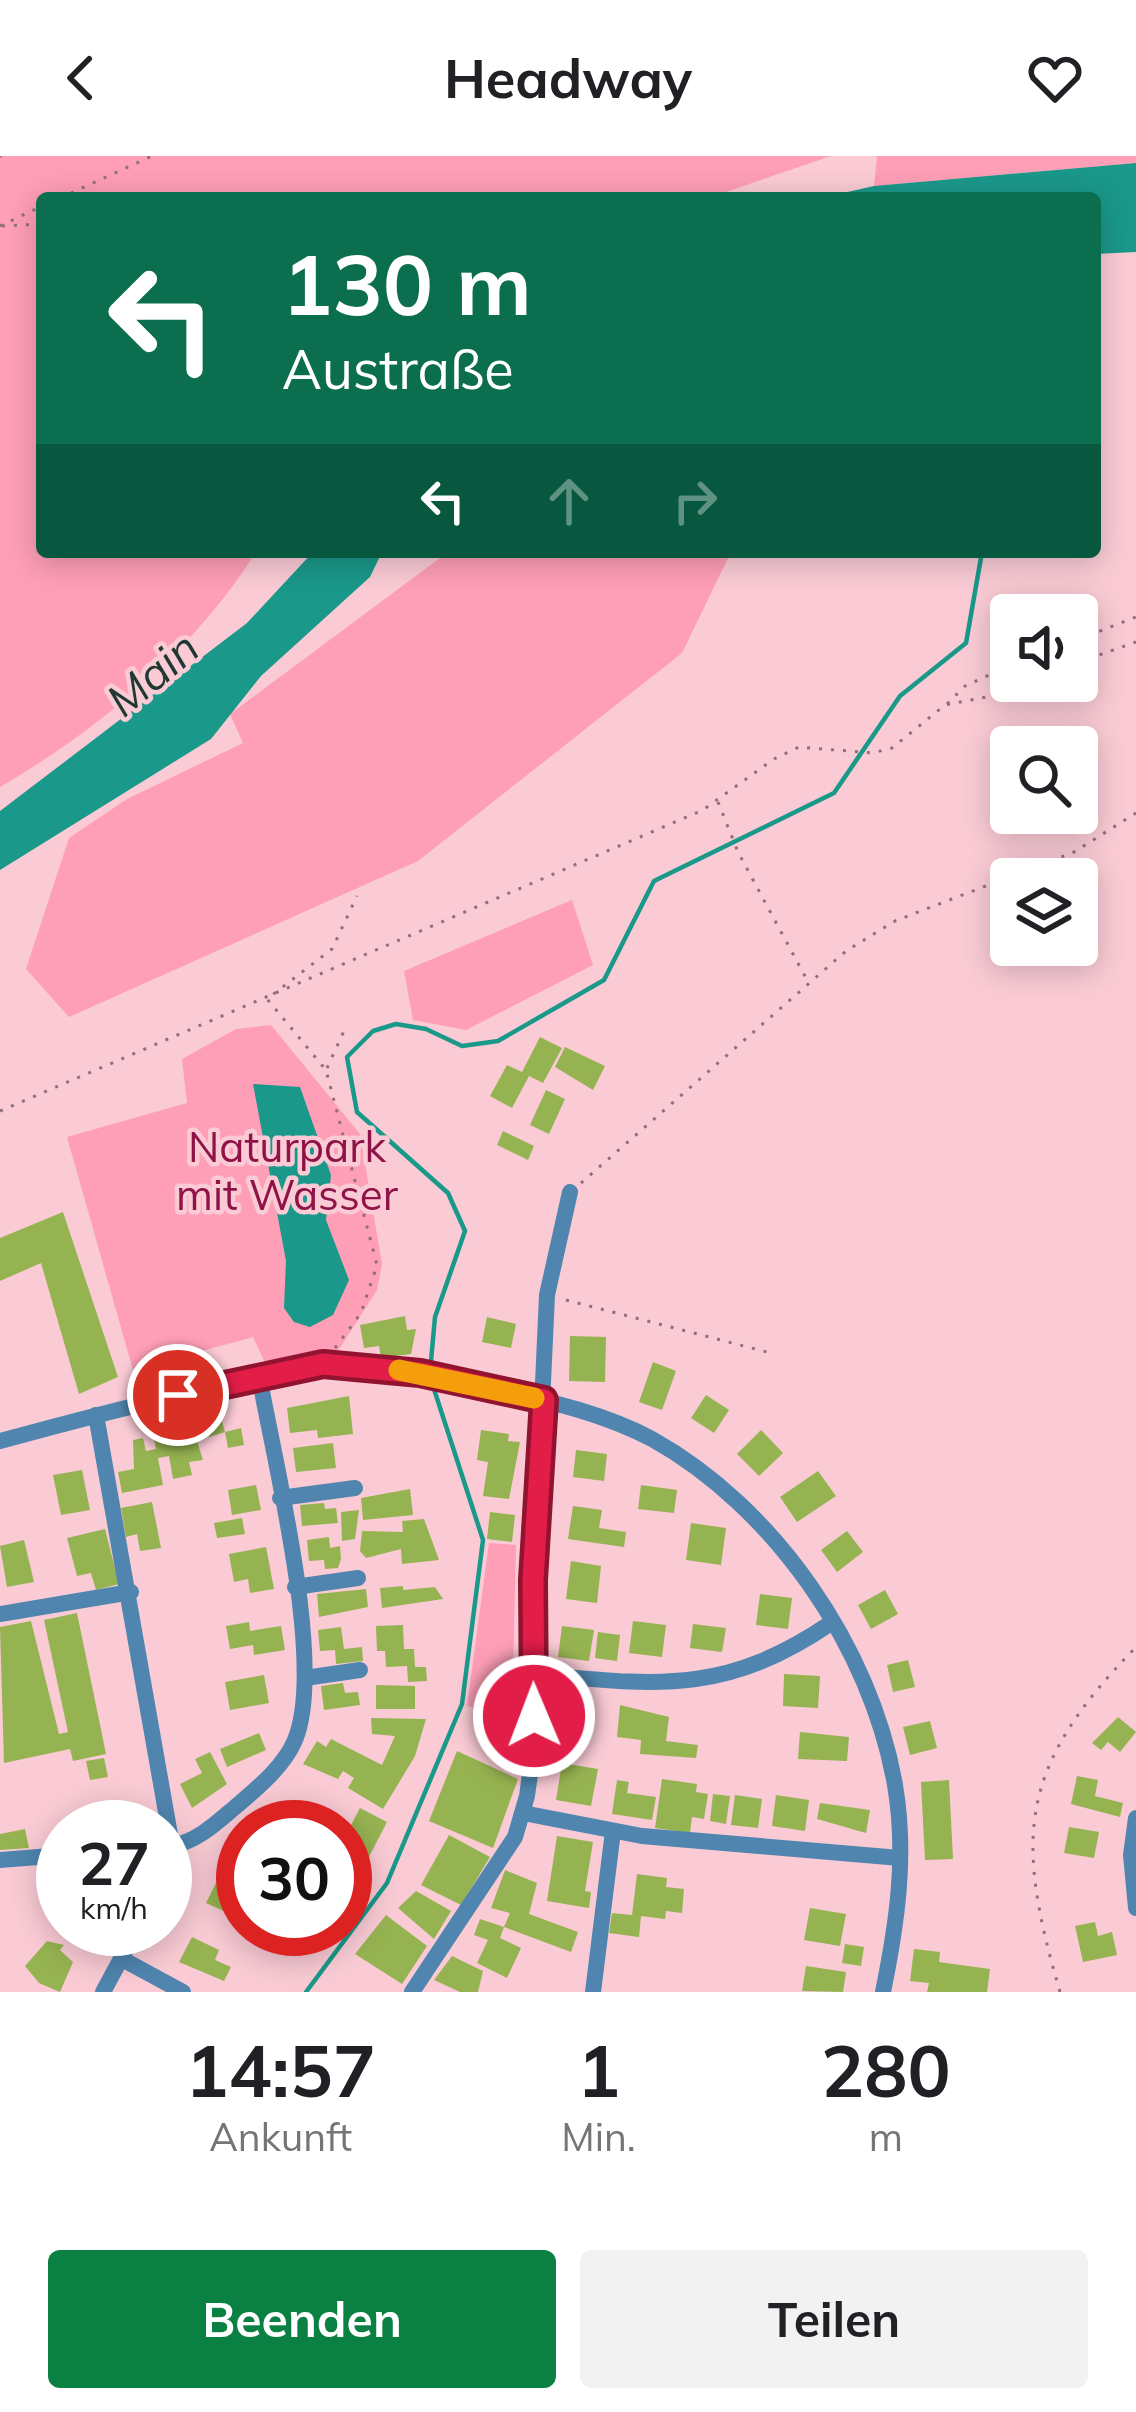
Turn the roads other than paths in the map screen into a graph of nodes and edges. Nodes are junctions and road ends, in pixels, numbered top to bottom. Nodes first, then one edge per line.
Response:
1 (571, 1192) road end
2 (259, 1375) junction
3 (544, 1400) junction
4 (96, 1414) junction
5 (0, 1441) edge
6 (356, 1488) dead end
7 (280, 1498) junction
8 (358, 1578) dead end
9 (295, 1587) junction
10 (131, 1592) junction
11 (0, 1614) edge
12 (832, 1623) junction
13 (360, 1670) dead end
14 (533, 1674) junction
15 (305, 1678) junction
16 (161, 1800) edge
17 (523, 1813) junction
18 (1136, 1818) edge
19 (613, 1831) junction
20 (192, 1837) edge
21 (36, 1857) edge
22 (900, 1858) junction
23 (0, 1860) edge
24 (1134, 1888) edge
25 (1136, 1908) edge
26 (124, 1956) edge
27 (122, 1959) junction
28 (422, 1990) edge
29 (104, 1992) edge
30 (184, 1992) edge
31 (593, 1992) edge
32 (883, 1992) edge

1 - 3 street
2 - 3 street
2 - 4 street
2 - 7 street
3 - 12 street
3 - 14 street
4 - 5 street
4 - 10 street
6 - 7 street
7 - 9 street
8 - 9 street
9 - 15 street
10 - 11 street
10 - 16 street
12 - 14 street
12 - 22 street
13 - 15 street
14 - 17 street
15 - 20 street
17 - 19 street
17 - 28 street
18 - 24 street
19 - 22 street
19 - 31 street
21 - 23 street
22 - 32 street
24 - 25 street
26 - 27 street
27 - 29 street
27 - 30 street

